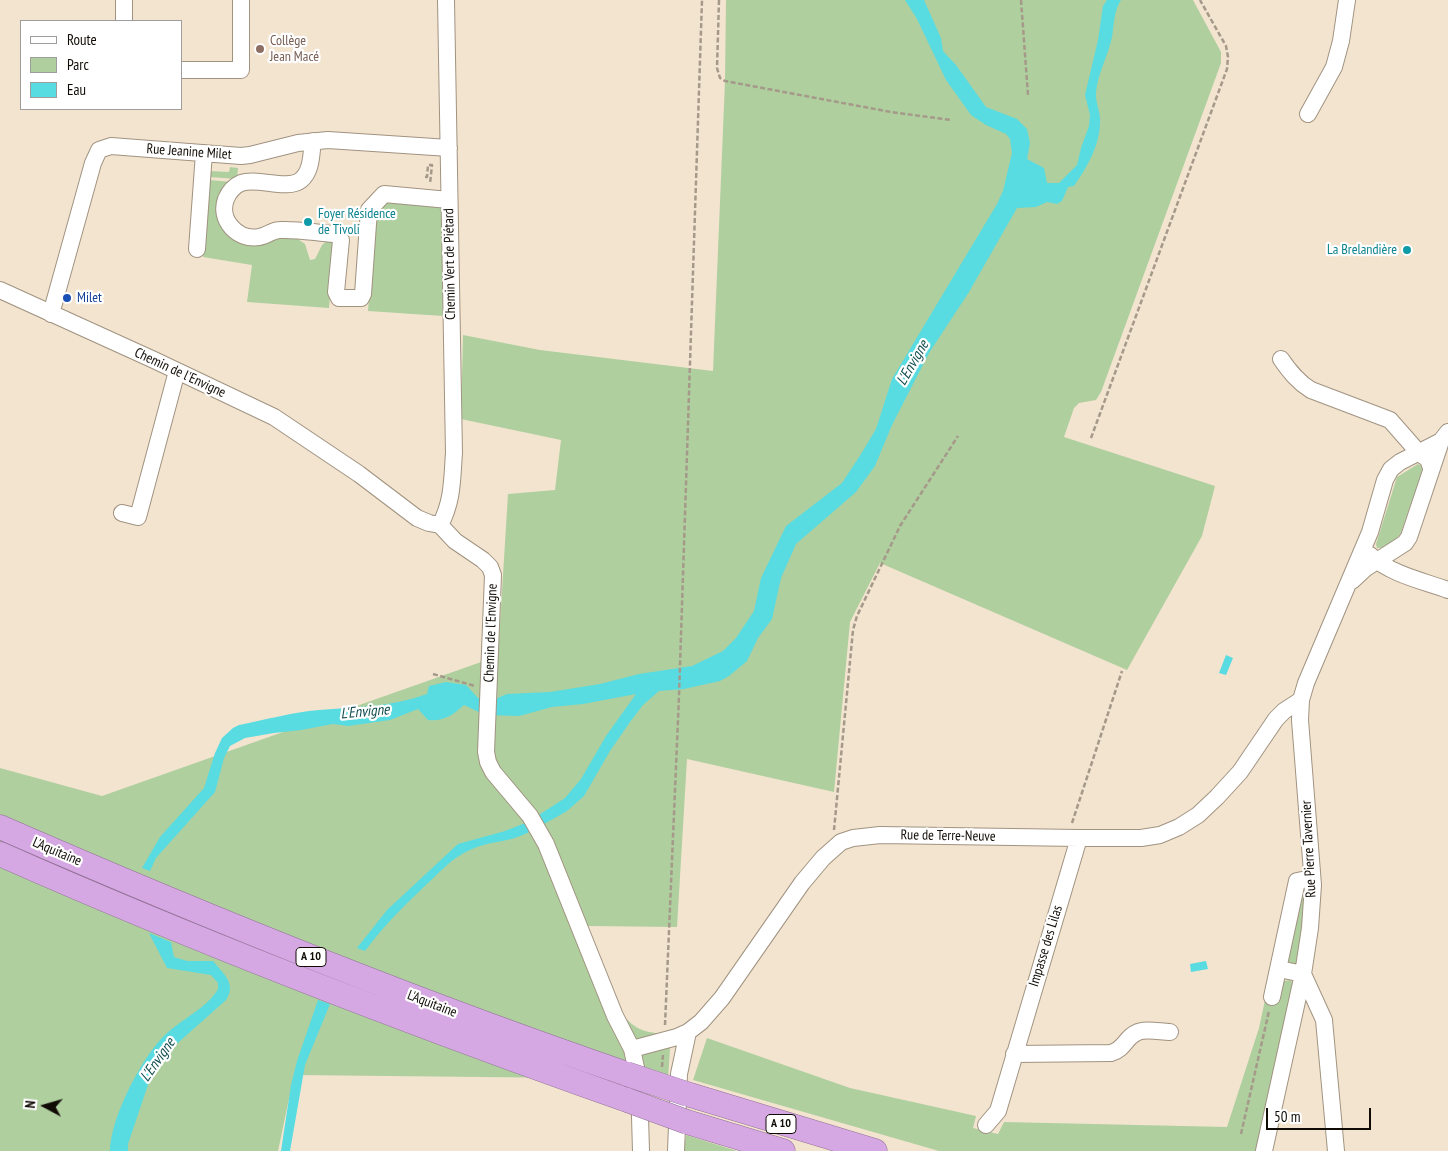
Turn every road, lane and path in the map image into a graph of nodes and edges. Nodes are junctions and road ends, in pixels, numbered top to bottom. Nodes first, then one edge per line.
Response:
1 (124, 0) edge
2 (241, 0) edge
3 (446, 0) edge
4 (702, 0) edge
5 (718, 0) edge
6 (1021, 0) edge
7 (1200, 0) edge
8 (1347, 0) edge
9 (124, 20) dead end
10 (182, 70) edge
11 (1028, 95) dead end
12 (1308, 114) dead end
13 (951, 120) dead end
14 (313, 141) junction
15 (449, 148) junction
16 (204, 153) junction
17 (425, 177) dead end
18 (429, 198) junction
19 (449, 200) junction
20 (198, 249) dead end
21 (0, 290) edge
22 (51, 314) junction
23 (1281, 359) dead end
24 (177, 371) junction
25 (958, 436) dead end
26 (1444, 437) edge
27 (1091, 438) dead end
28 (1418, 453) junction
29 (1431, 468) junction
30 (122, 513) dead end
31 (440, 525) junction
32 (1363, 548) junction
33 (1377, 562) junction
34 (1350, 582) junction
35 (1448, 590) edge
36 (1122, 670) dead end
37 (433, 674) dead end
38 (488, 693) junction
39 (1301, 700) junction
40 (0, 827) edge
41 (1074, 838) junction
42 (837, 846) junction
43 (0, 854) edge
44 (1312, 878) junction
45 (1279, 969) junction
46 (1303, 974) junction
47 (1272, 997) joint
48 (688, 1032) junction
49 (1170, 1032) dead end
50 (664, 1041) junction
51 (632, 1048) junction
52 (1014, 1054) junction
53 (662, 1069) dead end
54 (986, 1125) dead end
55 (1241, 1134) dead end
56 (641, 1151) edge
57 (676, 1151) edge
58 (783, 1151) edge
59 (875, 1151) edge
60 (1264, 1151) edge
61 (1336, 1151) edge

1 - 9 street
2 - 10 street
3 - 15 street, Chemin Vert de Piétard
4 - 50 path
5 - 13 path
6 - 11 path
7 - 27 path
8 - 12 street
14 - 15 street, Rue Jeanine Milet
14 - 16 street, Rue Jeanine Milet
14 - 18 street
15 - 19 street, Chemin Vert de Piétard
16 - 20 street
16 - 22 street, Rue Jeanine Milet
17 - 18 path
18 - 19 street
19 - 31 street, Chemin Vert de Piétard
21 - 22 street, Chemin de l'Envigne
22 - 24 street, Chemin de l'Envigne
23 - 28 street
24 - 30 street
24 - 31 street, Chemin de l'Envigne
25 - 42 path
26 - 28 street, Rue Pierre Tavernier
26 - 29 street, Rue Pierre Tavernier
28 - 29 street
28 - 32 street, Rue Pierre Tavernier
29 - 33 street, Rue Pierre Tavernier
31 - 38 street, Chemin de l'Envigne
32 - 33 street
32 - 34 street, Rue Pierre Tavernier
33 - 34 street, Rue Pierre Tavernier
33 - 35 street
34 - 39 street, Rue Pierre Tavernier
36 - 41 path
37 - 38 path
38 - 51 street, Chemin de l'Envigne
39 - 41 street, Rue de Terre-Neuve
39 - 44 street, Rue Pierre Tavernier
40 - 59 highway, L'Aquitaine / A 10, bridge
41 - 42 street, Rue de Terre-Neuve
41 - 52 street, Impasse des Lilas
42 - 48 street, Rue de Terre-Neuve
43 - 58 highway, L'Aquitaine / A 10, bridge
44 - 45 street
44 - 46 street, Rue Pierre Tavernier
45 - 46 street
45 - 47 street
46 - 60 street, Rue Pierre Tavernier
46 - 61 street
47 - 55 path
48 - 50 street, Rue de Terre-Neuve
48 - 57 street
49 - 52 street
50 - 51 street, Rue de Terre-Neuve
50 - 53 path
51 - 56 street, Chemin de l'Envigne
52 - 54 street, Impasse des Lilas

